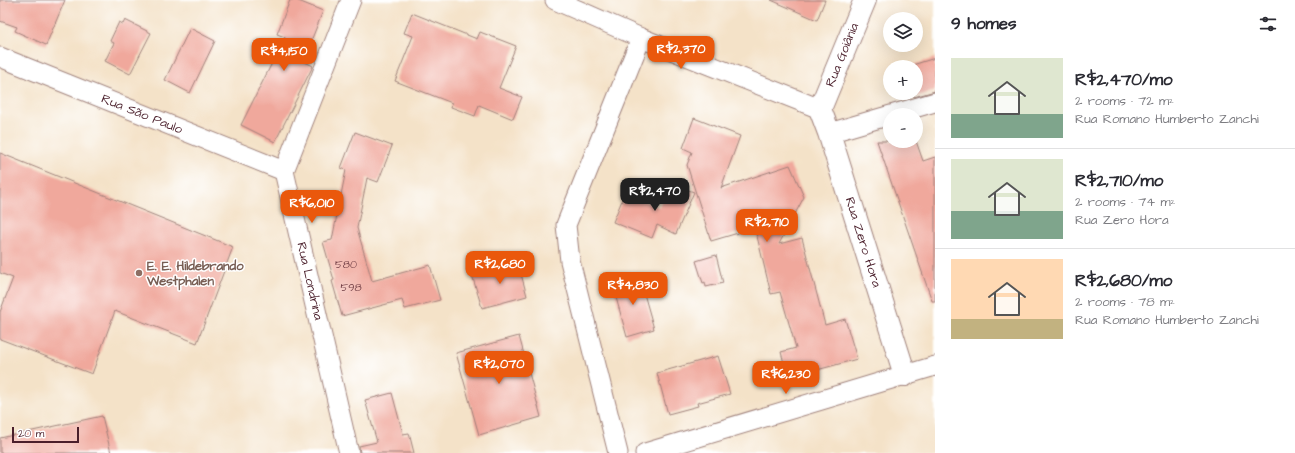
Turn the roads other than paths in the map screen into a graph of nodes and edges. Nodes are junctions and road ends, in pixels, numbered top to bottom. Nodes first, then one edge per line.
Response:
1 (351, 0) edge
2 (554, 0) edge
3 (865, 0) edge
4 (641, 38) junction
5 (0, 57) edge
6 (935, 102) edge
7 (820, 109) junction
8 (829, 133) junction
9 (284, 171) junction
10 (935, 366) edge
11 (905, 375) junction
12 (349, 453) edge
13 (618, 453) edge
14 (645, 453) edge

1 - 9 street
2 - 4 street
3 - 7 street, Rua Goiânia
4 - 7 street
4 - 13 street
5 - 9 street, Rua São Paulo
6 - 8 street
7 - 8 street, Rua Zero Hora
8 - 11 street, Rua Zero Hora
9 - 12 street, Rua Londrina
10 - 11 street
11 - 14 street

